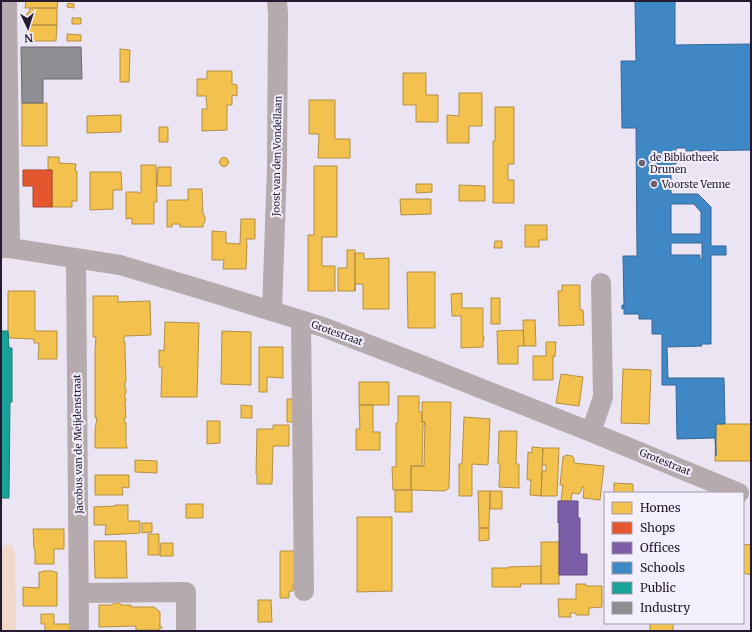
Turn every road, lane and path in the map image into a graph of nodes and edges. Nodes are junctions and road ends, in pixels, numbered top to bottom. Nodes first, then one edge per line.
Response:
1 (7, 1) edge
2 (277, 1) edge
3 (5, 248) edge
4 (76, 258) junction
5 (601, 283) dead end
6 (272, 311) junction
7 (301, 320) junction
8 (591, 432) junction
9 (737, 492) edge
10 (304, 591) dead end
11 (79, 593) junction
12 (79, 631) edge
13 (186, 631) edge

1 - 3 street
2 - 6 street, Joost van den Vondellaan
3 - 4 street, Grotestraat
4 - 6 street, Grotestraat
4 - 11 street, Jacobus van de Meijdenstraat
5 - 8 street
6 - 7 street, Grotestraat
7 - 8 street, Grotestraat
7 - 10 street
8 - 9 street, Grotestraat
11 - 12 street, Jacobus van de Meijdenstraat
11 - 13 street

